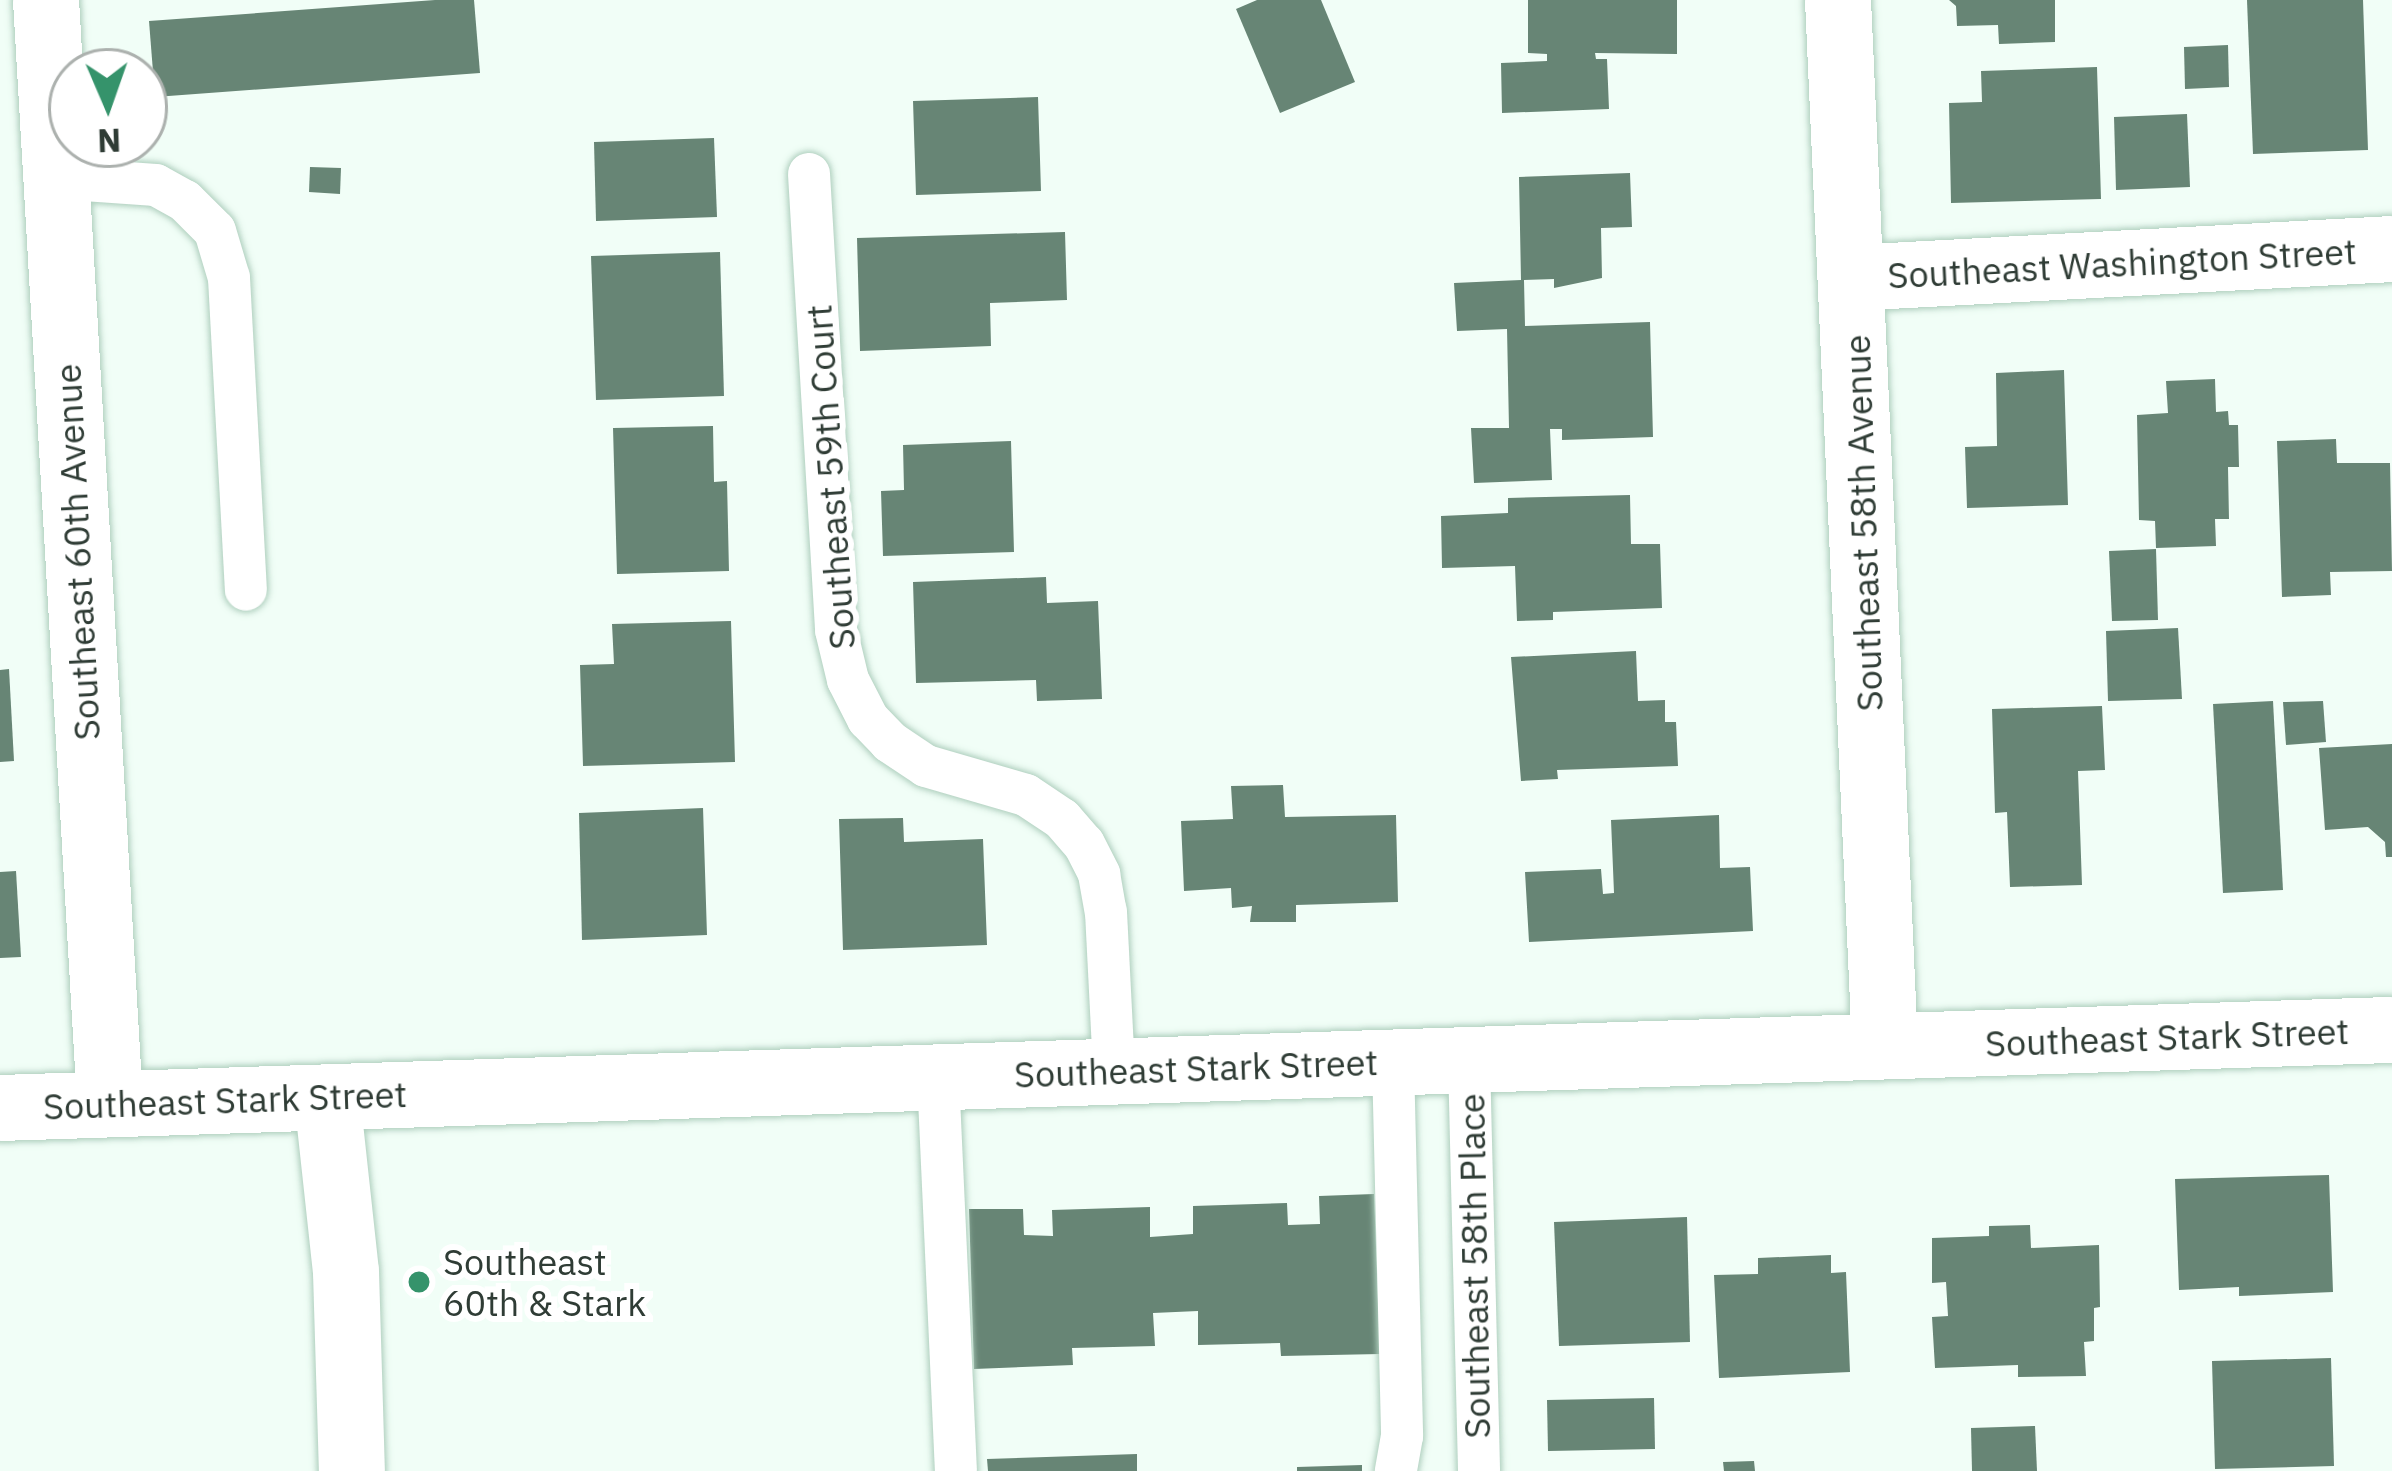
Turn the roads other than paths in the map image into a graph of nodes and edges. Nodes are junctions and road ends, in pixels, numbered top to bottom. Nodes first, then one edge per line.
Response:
1 (46, 0) edge
2 (1838, 0) edge
3 (809, 174) dead end
4 (56, 178) junction
5 (2392, 249) edge
6 (1852, 278) junction
7 (246, 590) dead end
8 (2392, 1030) edge
9 (1885, 1046) junction
10 (1469, 1060) junction
11 (1393, 1062) junction
12 (1114, 1072) junction
13 (938, 1076) junction
14 (327, 1096) junction
15 (110, 1104) junction
16 (0, 1108) edge
17 (352, 1471) edge
18 (956, 1471) edge
19 (1396, 1471) edge
20 (1479, 1471) edge

1 - 4 street, Southeast 60th Avenue
2 - 6 street, Southeast 58th Avenue
3 - 12 lane, Southeast 59th Court
4 - 7 lane
4 - 15 street, Southeast 60th Avenue
5 - 6 street, Southeast Washington Street
6 - 9 street, Southeast 58th Avenue
8 - 9 street, Southeast Stark Street
9 - 10 street, Southeast Stark Street
10 - 11 street, Southeast Stark Street
10 - 20 lane, Southeast 58th Place
11 - 12 street, Southeast Stark Street
11 - 19 lane
12 - 13 street, Southeast Stark Street
13 - 14 street, Southeast Stark Street
13 - 18 lane
14 - 15 street, Southeast Stark Street
14 - 17 street
15 - 16 street, Southeast Stark Street

